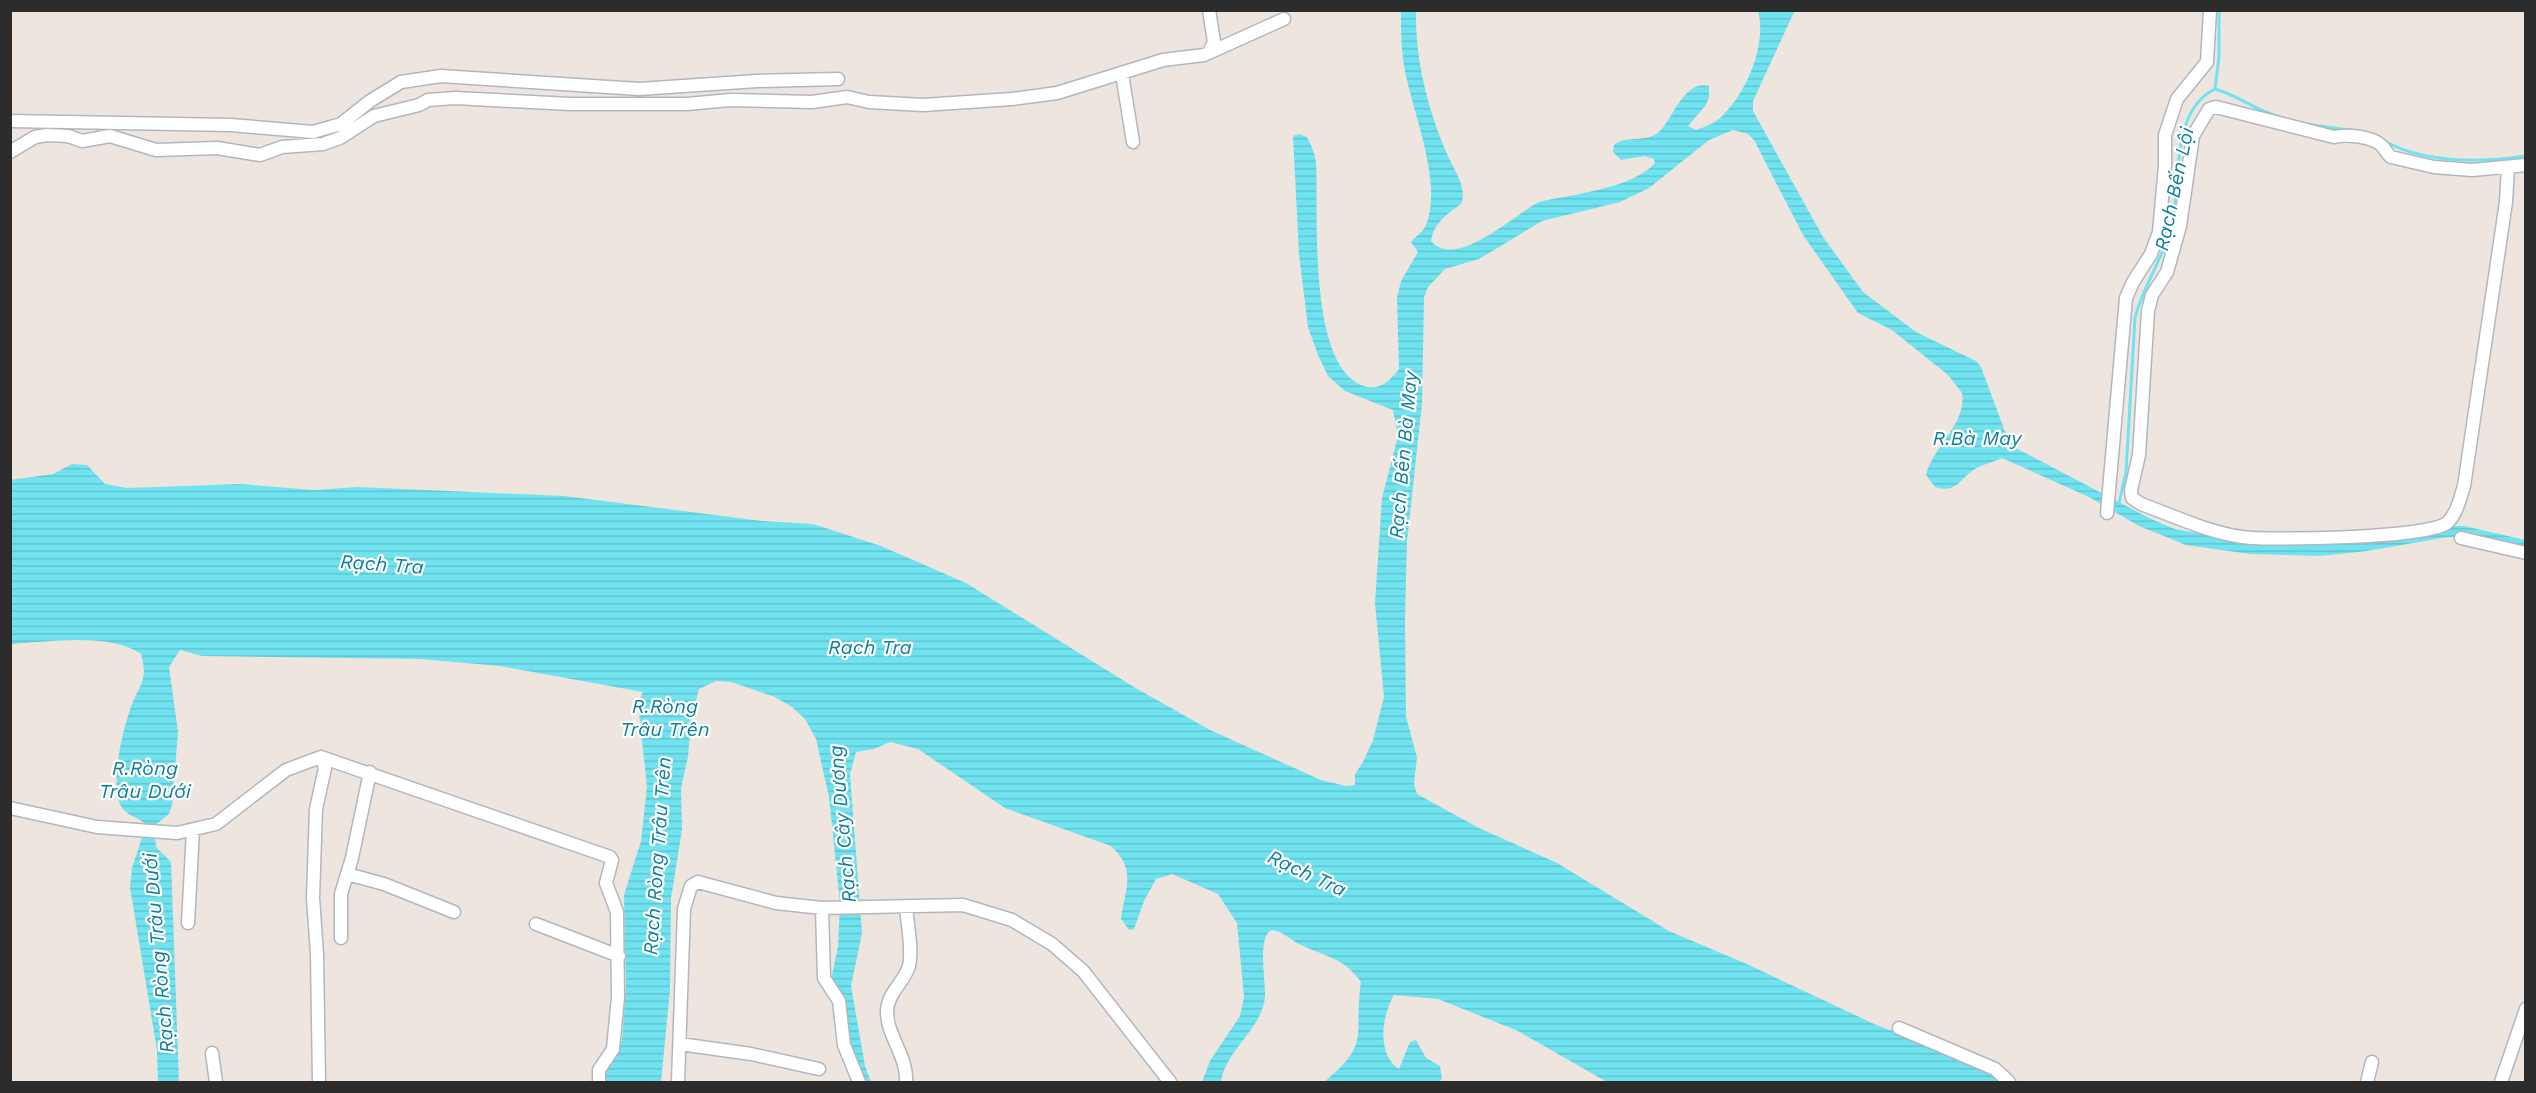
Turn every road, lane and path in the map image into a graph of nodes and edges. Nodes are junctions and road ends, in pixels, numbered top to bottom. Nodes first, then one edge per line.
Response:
1 (1209, 10) edge
2 (2210, 10) edge
3 (1284, 19) dead end
4 (1210, 50) junction
5 (1122, 75) junction
6 (838, 79) dead end
7 (10, 121) edge
8 (1133, 142) dead end
9 (10, 152) edge
10 (2526, 165) edge
11 (2508, 167) junction
12 (2107, 511) dead end
13 (2461, 538) dead end
14 (2526, 554) edge
15 (321, 757) junction
16 (370, 772) junction
17 (10, 808) edge
18 (193, 830) junction
19 (347, 874) junction
20 (906, 906) junction
21 (825, 908) junction
22 (454, 912) dead end
23 (188, 923) dead end
24 (536, 924) dead end
25 (341, 938) dead end
26 (619, 956) junction
27 (2526, 1009) edge
28 (2523, 1024) edge
29 (1899, 1028) dead end
30 (680, 1044) junction
31 (213, 1053) dead end
32 (2372, 1062) dead end
33 (819, 1069) dead end
34 (216, 1083) edge
35 (319, 1083) edge
36 (599, 1083) edge
37 (678, 1083) edge
38 (859, 1083) edge
39 (906, 1083) edge
40 (1170, 1083) edge
41 (2009, 1083) edge
42 (2367, 1083) edge
43 (2501, 1083) edge

1 - 4 street
2 - 12 street
3 - 4 street
4 - 5 street
5 - 8 street
5 - 9 street
6 - 7 street
10 - 11 street
11 - 11 street
13 - 14 street
15 - 16 street
15 - 18 street
15 - 35 street
16 - 19 street
16 - 26 street
17 - 18 street
18 - 23 street
19 - 22 street
19 - 25 street
20 - 21 street
20 - 39 street
20 - 40 street
21 - 30 street
21 - 38 street
24 - 26 street
26 - 36 street
27 - 28 street
28 - 43 street
29 - 41 street
30 - 33 street
30 - 37 street
31 - 34 street
32 - 42 street

